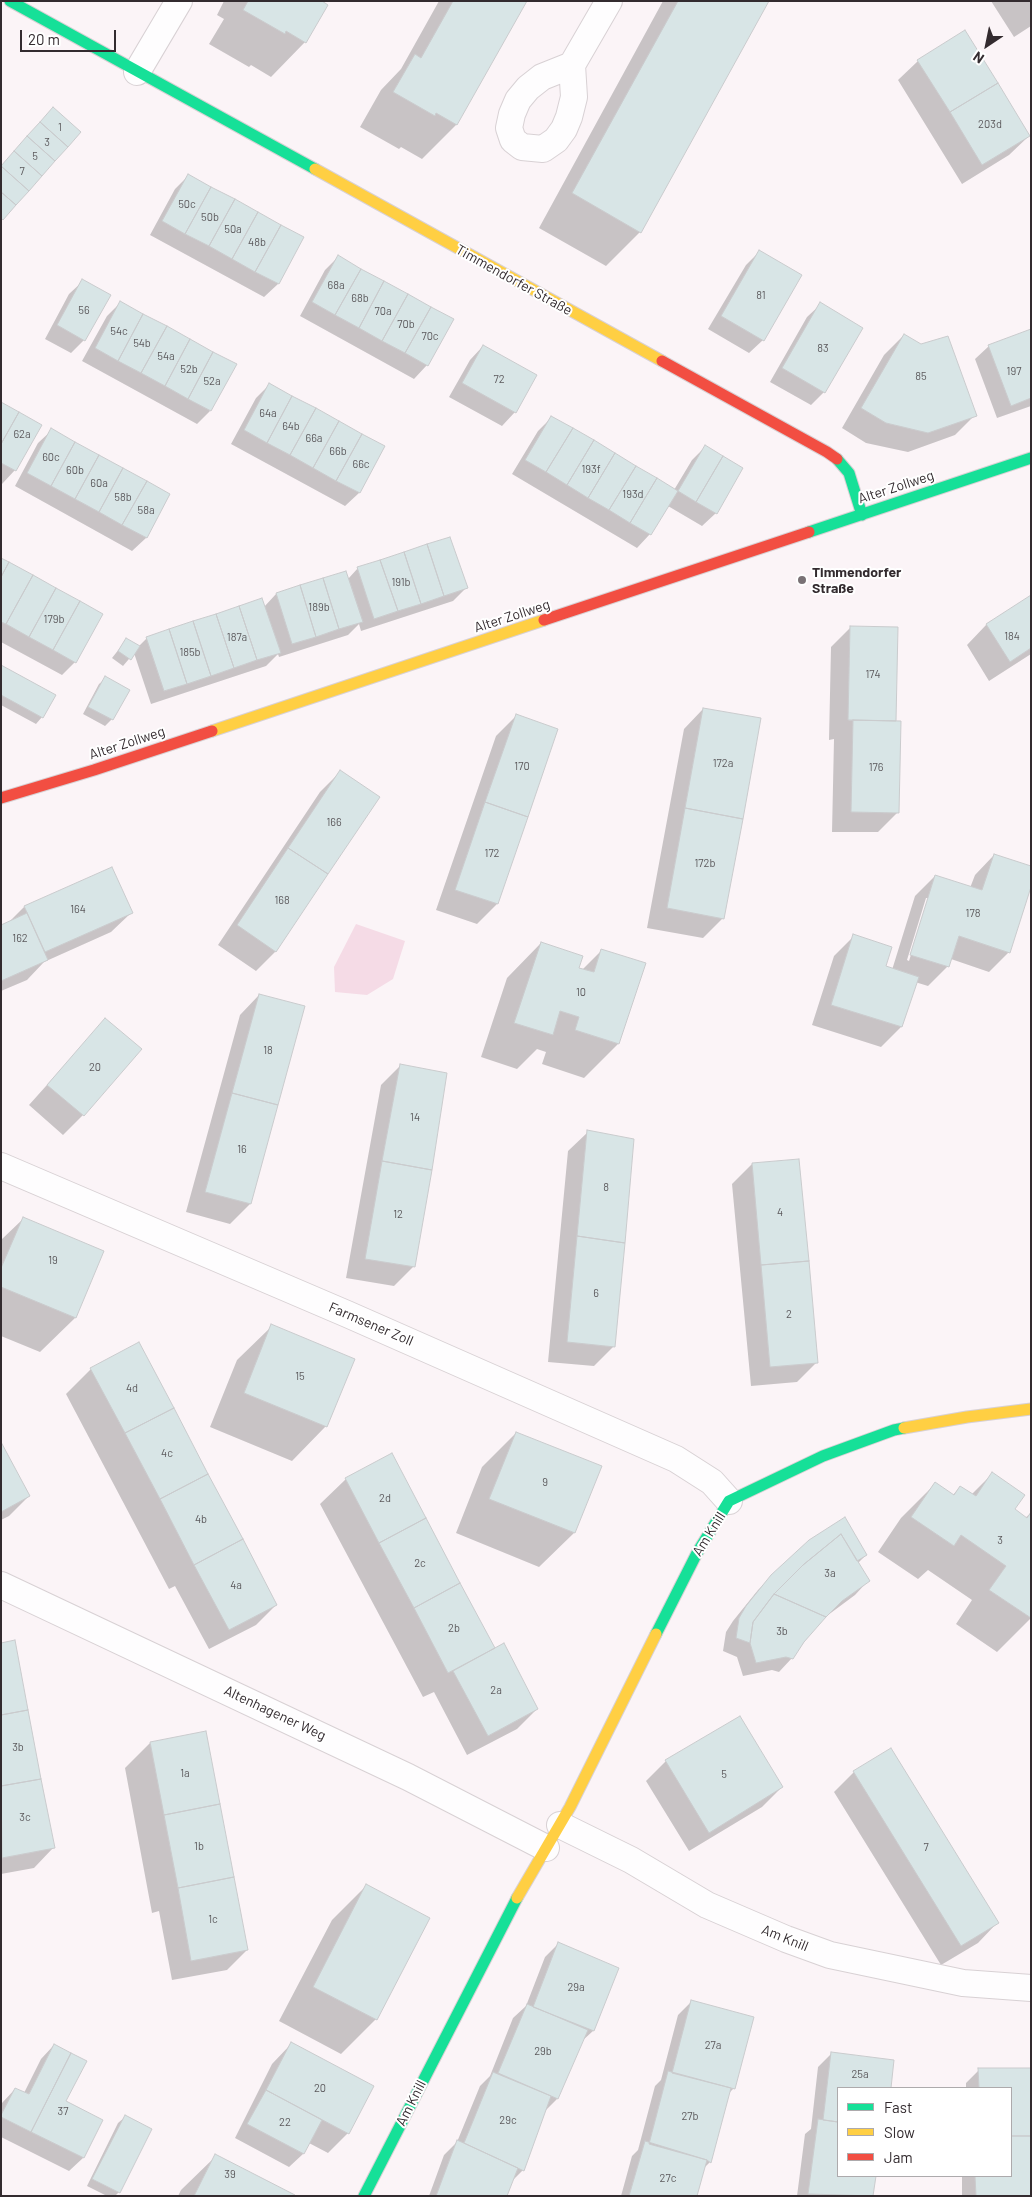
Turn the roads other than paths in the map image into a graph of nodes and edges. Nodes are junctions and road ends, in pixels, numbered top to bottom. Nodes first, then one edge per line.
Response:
1 (10, 1) edge
2 (179, 1) edge
3 (609, 1) edge
4 (572, 65) dead end
5 (137, 72) junction
6 (1031, 458) edge
7 (862, 514) junction
8 (1, 798) edge
9 (1, 1166) edge
10 (1031, 1409) edge
11 (730, 1502) junction
12 (1, 1585) edge
13 (560, 1825) junction
14 (546, 1848) junction
15 (1031, 1988) edge
16 (364, 2196) edge

1 - 5 street, Timmendorfer Straße
2 - 5 street
3 - 4 street
5 - 7 street, Timmendorfer Straße
6 - 7 street, Alter Zollweg
7 - 8 street, Alter Zollweg
9 - 11 street, Farmsener Zoll
10 - 11 street, Am Knill
11 - 13 street, Am Knill
12 - 14 street, Altenhagener Weg
13 - 14 street, Am Knill
13 - 15 street, Am Knill
14 - 16 street, Am Knill

